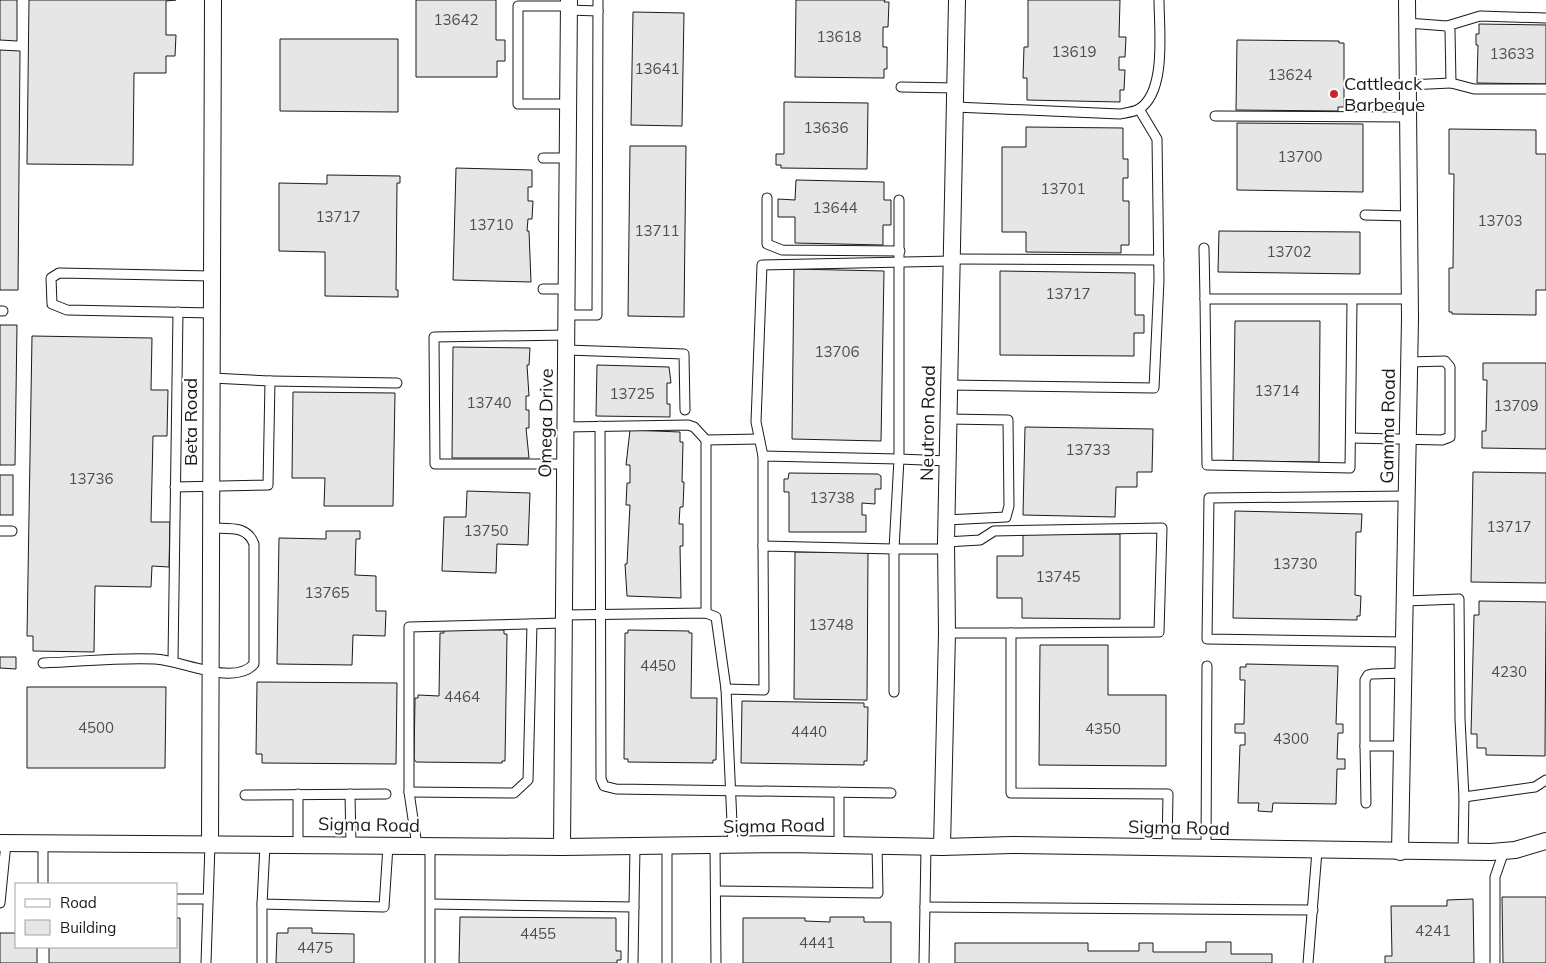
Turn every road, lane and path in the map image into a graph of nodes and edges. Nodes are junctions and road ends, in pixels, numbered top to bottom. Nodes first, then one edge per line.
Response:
1 (213, 0) edge
2 (598, 0) edge
3 (957, 0) edge
4 (1159, 0) edge
5 (1407, 0) edge
6 (569, 5) edge
7 (598, 11) junction
8 (1546, 18) edge
9 (1407, 24) junction
10 (1447, 26) junction
11 (1451, 83) junction
12 (1408, 85) junction
13 (901, 87) dead end
14 (955, 88) junction
15 (1546, 89) edge
16 (568, 104) junction
17 (955, 108) junction
18 (1139, 109) junction
19 (1215, 116) dead end
20 (1408, 117) junction
21 (543, 158) dead end
22 (568, 158) junction
23 (767, 198) dead end
24 (899, 200) dead end
25 (1366, 215) dead end
26 (1409, 216) junction
27 (1204, 248) dead end
28 (900, 251) junction
29 (952, 260) junction
30 (1159, 260) junction
31 (900, 262) junction
32 (212, 276) junction
33 (543, 289) dead end
34 (567, 289) junction
35 (1205, 299) junction
36 (1410, 299) junction
37 (1352, 301) junction
38 (178, 312) junction
39 (212, 313) junction
40 (567, 315) junction
41 (566, 342) junction
42 (1409, 362) junction
43 (212, 378) junction
44 (270, 381) junction
45 (397, 383) dead end
46 (949, 386) junction
47 (685, 410) dead end
48 (948, 419) junction
49 (566, 426) junction
50 (600, 426) junction
51 (1351, 438) junction
52 (759, 439) junction
53 (1408, 439) junction
54 (706, 440) junction
55 (763, 456) junction
56 (899, 459) junction
57 (948, 461) junction
58 (565, 464) junction
59 (176, 487) junction
60 (211, 487) junction
61 (1407, 496) junction
62 (946, 520) junction
63 (211, 528) junction
64 (0, 531) edge
65 (12, 531) dead end
66 (763, 546) junction
67 (946, 546) junction
68 (894, 548) junction
69 (1405, 602) junction
70 (706, 613) junction
71 (600, 614) junction
72 (564, 619) junction
73 (532, 624) junction
74 (947, 633) junction
75 (1012, 633) junction
76 (1404, 642) junction
77 (173, 660) junction
78 (43, 663) dead end
79 (1207, 666) dead end
80 (210, 672) junction
81 (1404, 673) junction
82 (726, 689) junction
83 (894, 692) dead end
84 (1366, 746) junction
85 (1402, 746) junction
86 (1546, 780) edge
87 (409, 792) junction
88 (732, 792) junction
89 (839, 792) junction
90 (891, 793) dead end
91 (298, 794) junction
92 (350, 794) junction
93 (386, 794) dead end
94 (245, 795) dead end
95 (1464, 797) junction
96 (1366, 803) dead end
97 (1546, 842) edge
98 (3, 843) edge
99 (43, 843) junction
100 (210, 844) junction
101 (265, 844) junction
102 (298, 845) junction
103 (351, 845) junction
104 (733, 845) junction
105 (839, 845) junction
106 (388, 846) junction
107 (424, 846) junction
108 (716, 846) junction
109 (877, 846) junction
110 (562, 847) junction
111 (635, 847) junction
112 (668, 847) junction
113 (926, 847) junction
114 (942, 847) junction
115 (1167, 848) junction
116 (1206, 849) junction
117 (1318, 851) junction
118 (1504, 851) junction
119 (1400, 852) junction
120 (1463, 852) junction
121 (43, 883) edge
122 (716, 891) junction
123 (178, 899) edge
124 (207, 899) junction
125 (0, 904) edge
126 (262, 904) junction
127 (431, 904) junction
128 (634, 907) junction
129 (925, 907) junction
130 (1313, 910) junction
131 (206, 963) edge
132 (262, 963) edge
133 (430, 963) edge
134 (633, 963) edge
135 (667, 963) edge
136 (716, 963) edge
137 (924, 963) edge
138 (1308, 963) edge
139 (1495, 963) edge

1 - 32 street, Beta Road
2 - 7 lane
3 - 14 street, Neutron Road
4 - 18 lane
5 - 9 street, Gamma Road
6 - 7 lane
6 - 16 street, Omega Drive
6 - 16 lane
7 - 40 lane
8 - 10 lane
9 - 10 lane
9 - 12 street, Gamma Road
10 - 11 lane
11 - 12 lane
11 - 15 lane
12 - 20 street, Gamma Road
13 - 14 lane
14 - 17 street, Neutron Road
16 - 22 street, Omega Drive
17 - 18 lane
17 - 29 street, Neutron Road
18 - 30 lane
19 - 20 lane
20 - 26 street, Gamma Road
21 - 22 lane
22 - 34 street, Omega Drive
23 - 28 lane
24 - 28 lane
25 - 26 lane
26 - 36 street, Gamma Road
27 - 35 lane
28 - 31 lane
29 - 30 lane
29 - 31 lane
29 - 46 street, Neutron Road
30 - 46 lane
31 - 52 lane
31 - 56 lane
32 - 38 lane
32 - 39 street, Beta Road
33 - 34 lane
34 - 40 street, Omega Drive
35 - 37 lane
35 - 51 lane
36 - 37 lane
36 - 42 street, Gamma Road
37 - 51 lane
38 - 39 lane
38 - 59 lane
39 - 43 street, Beta Road
40 - 41 street, Omega Drive
41 - 47 lane
41 - 49 street, Omega Drive
41 - 58 lane
42 - 53 street, Gamma Road
42 - 53 lane
43 - 44 lane
43 - 60 street, Beta Road
44 - 45 lane
44 - 60 lane
46 - 48 street, Neutron Road
48 - 57 street, Neutron Road
48 - 62 lane
49 - 50 lane
49 - 58 street, Omega Drive
50 - 54 lane
50 - 71 lane
51 - 53 lane
52 - 54 lane
52 - 55 lane
53 - 61 street, Gamma Road
54 - 70 lane
55 - 56 lane
55 - 66 lane
56 - 57 lane
56 - 68 lane
57 - 62 street, Neutron Road
58 - 72 street, Omega Drive
59 - 60 lane
59 - 77 lane
60 - 63 street, Beta Road
61 - 69 street, Gamma Road
61 - 76 lane
62 - 67 street, Neutron Road
63 - 80 street, Beta Road
63 - 80 lane
64 - 65 lane
66 - 68 lane
66 - 82 lane
67 - 68 lane
67 - 74 street, Neutron Road
67 - 75 lane
68 - 83 lane
69 - 76 street, Gamma Road
69 - 95 lane
70 - 71 lane
70 - 82 lane
71 - 72 lane
71 - 88 lane
72 - 73 lane
72 - 110 street, Omega Drive
73 - 87 lane
73 - 87 lane
74 - 75 lane
74 - 114 street, Neutron Road
75 - 115 lane
76 - 81 street, Gamma Road
77 - 78 lane
77 - 80 lane
79 - 116 lane
80 - 100 street, Beta Road
81 - 84 lane
81 - 85 street, Gamma Road
82 - 88 lane
84 - 85 lane
84 - 96 lane
85 - 119 street, Gamma Road
86 - 95 lane
87 - 107 lane
88 - 89 lane
88 - 104 lane
89 - 90 lane
89 - 105 lane
91 - 92 lane
91 - 94 lane
91 - 102 lane
92 - 93 lane
92 - 103 lane
95 - 120 lane
97 - 118 street, Sigma Road
98 - 99 street, Sigma Road
98 - 125 lane
99 - 100 street, Sigma Road
99 - 121 lane
100 - 101 street, Sigma Road
100 - 124 lane
101 - 102 street, Sigma Road
101 - 126 lane
102 - 103 street, Sigma Road
103 - 106 street, Sigma Road
104 - 105 street, Sigma Road
104 - 108 street, Sigma Road
105 - 109 street, Sigma Road
106 - 107 street, Sigma Road
106 - 126 lane
107 - 110 street, Sigma Road
107 - 127 lane
108 - 112 street, Sigma Road
108 - 122 lane
109 - 113 street, Sigma Road
109 - 122 lane
110 - 111 street, Sigma Road
111 - 112 street, Sigma Road
111 - 128 lane
112 - 135 lane
113 - 114 street, Sigma Road
113 - 129 lane
114 - 115 street, Sigma Road
115 - 116 street, Sigma Road
116 - 117 street, Sigma Road
117 - 119 street, Sigma Road
117 - 130 lane
118 - 120 street, Sigma Road
118 - 139 lane
119 - 120 street, Sigma Road
122 - 136 lane
123 - 124 lane
124 - 131 lane
126 - 132 lane
127 - 128 lane
127 - 133 lane
128 - 134 lane
129 - 130 lane
129 - 137 lane
130 - 138 lane

